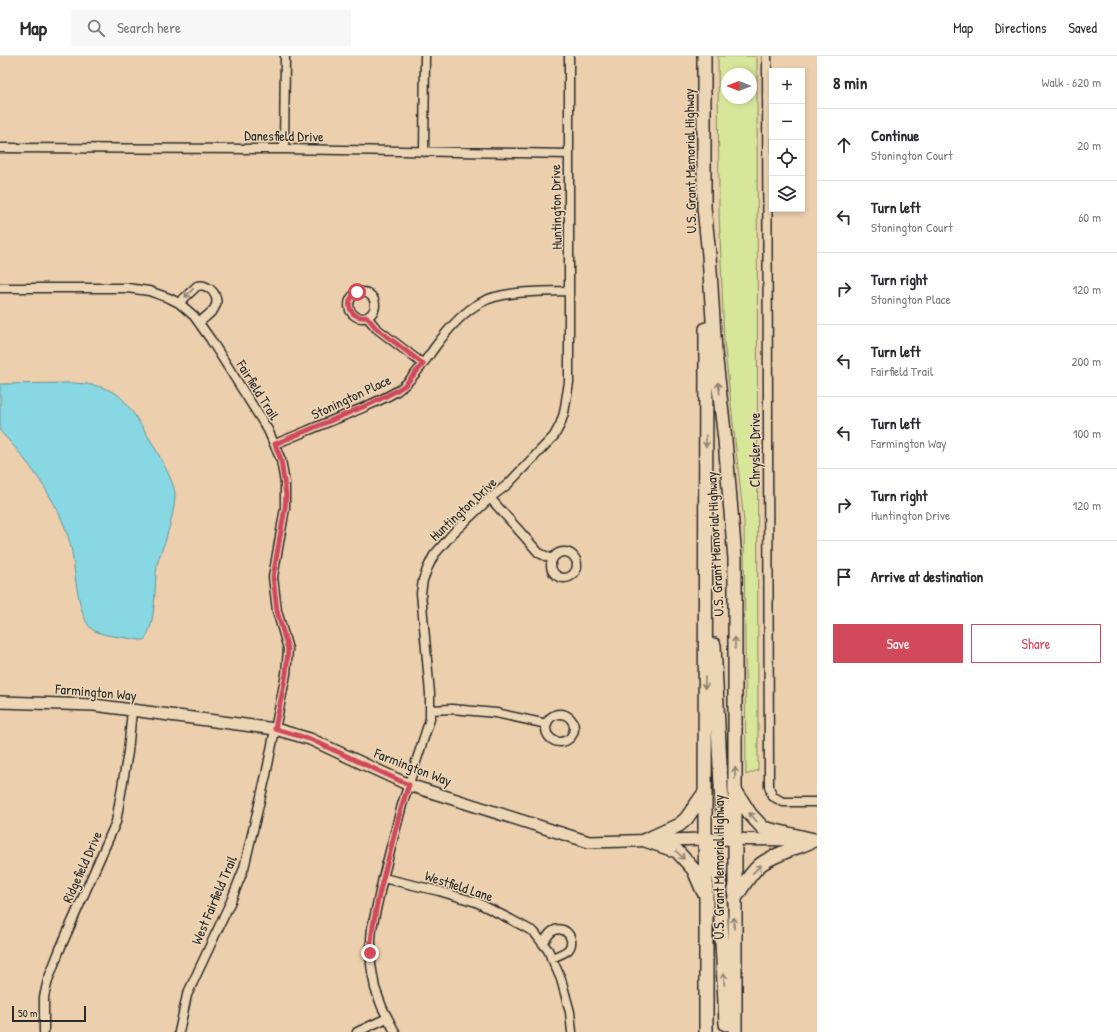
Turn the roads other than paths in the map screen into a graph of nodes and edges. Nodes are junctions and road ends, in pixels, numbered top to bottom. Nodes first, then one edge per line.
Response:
1 (285, 56) edge
2 (425, 56) edge
3 (568, 56) edge
4 (704, 56) edge
5 (767, 56) edge
6 (0, 148) edge
7 (284, 149) junction
8 (424, 152) junction
9 (568, 154) junction
10 (704, 207) junction
11 (0, 288) edge
12 (569, 291) junction
13 (179, 303) junction
14 (367, 317) dead end
15 (200, 322) junction
16 (423, 364) junction
17 (275, 444) junction
18 (490, 498) junction
19 (552, 559) dead end
20 (706, 600) junction
21 (0, 702) edge
22 (132, 710) junction
23 (431, 710) junction
24 (547, 724) dead end
25 (275, 729) junction
26 (409, 785) junction
27 (735, 790) junction
28 (705, 792) junction
29 (817, 802) edge
30 (705, 839) junction
31 (646, 840) junction
32 (734, 840) junction
33 (815, 840) edge
34 (383, 878) junction
35 (706, 897) junction
36 (734, 900) junction
37 (543, 943) junction
38 (551, 958) junction
39 (387, 1018) junction
40 (44, 1032) edge
41 (180, 1032) edge
42 (357, 1032) edge
43 (395, 1032) edge
44 (572, 1032) edge
45 (706, 1032) edge
46 (727, 1032) edge
47 (735, 1032) edge

1 - 7 street
2 - 8 street
3 - 9 street, Huntington Drive
4 - 10 main road, U.S. Grant Memorial Highway
5 - 29 street, Chrysler Drive
6 - 7 street, Danesfield Drive
7 - 8 street, Danesfield Drive
8 - 9 street, Danesfield Drive
9 - 12 street, Huntington Drive
10 -> 20 main road, U.S. Grant Memorial Highway
27 -> 10 main road, U.S. Grant Memorial Highway
11 - 13 street, Fairfield Trail
12 - 16 street, Stonington Place
12 - 18 street, Huntington Drive
13 - 15 street, Fairfield Trail
15 -> 13 street
14 - 16 street
15 - 17 street, Fairfield Trail
16 - 17 street, Stonington Place
17 - 25 street, Fairfield Trail
18 - 19 street
18 - 23 street, Huntington Drive
20 -> 28 main road, U.S. Grant Memorial Highway
20 - 32 main road
21 - 22 street, Farmington Way
22 - 25 street, Farmington Way
22 - 40 street, Ridgefield Drive
23 - 24 street
23 - 26 street, Huntington Drive
25 - 26 street, Farmington Way
25 - 41 street, West Fairfield Trail
26 - 31 street, Farmington Way
26 - 34 street, Huntington Drive
27 - 32 main road, U.S. Grant Memorial Highway
33 -> 27 main road
28 - 30 main road, U.S. Grant Memorial Highway
28 - 31 main road
30 - 31 street, Farmington Way
30 - 32 street, Farmington Way
30 - 35 main road, U.S. Grant Memorial Highway
46 -> 30 main road
31 -> 35 main road
32 - 33 street, Farmington Way
32 - 36 main road, U.S. Grant Memorial Highway
36 -> 33 main road
34 - 37 street, Westfield Lane
34 - 39 street, Huntington Drive
35 - 45 main road, U.S. Grant Memorial Highway
47 -> 36 main road, U.S. Grant Memorial Highway
37 - 38 street, Westfield Lane
37 - 38 street
38 - 44 street, Westfield Lane
39 - 42 street
39 - 43 street, Huntington Drive

